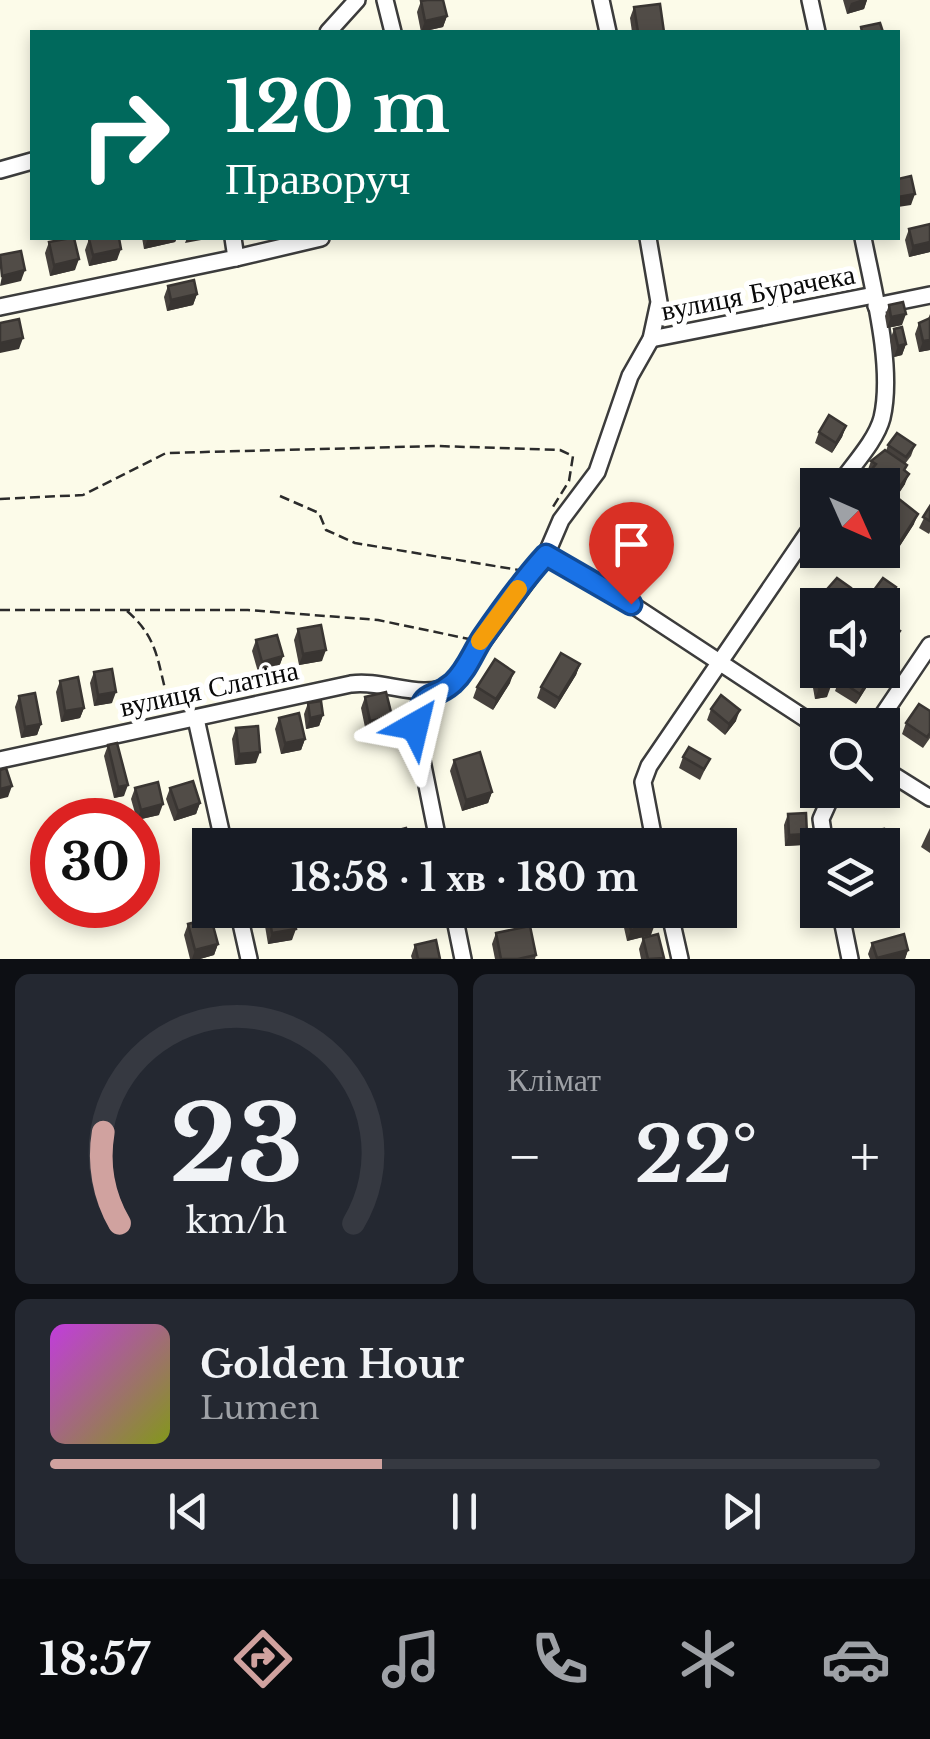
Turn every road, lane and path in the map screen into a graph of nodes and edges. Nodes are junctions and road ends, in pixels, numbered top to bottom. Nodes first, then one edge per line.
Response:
1 (358, 0) edge
2 (385, 0) edge
3 (600, 0) edge
4 (810, 0) edge
5 (330, 30) edge
6 (392, 30) edge
7 (608, 30) edge
8 (817, 30) edge
9 (30, 162) edge
10 (0, 170) edge
11 (232, 240) edge
12 (312, 240) edge
13 (648, 240) edge
14 (863, 240) edge
15 (236, 258) junction
16 (930, 294) edge
17 (875, 301) junction
18 (0, 307) edge
19 (652, 338) junction
20 (850, 468) edge
21 (280, 496) dead end
22 (0, 500) edge
23 (549, 517) dead end
24 (800, 545) edge
25 (546, 555) junction
26 (531, 572) junction
27 (0, 610) edge
28 (126, 610) junction
29 (481, 640) junction
30 (930, 644) edge
31 (720, 664) junction
32 (430, 692) junction
33 (887, 708) edge
34 (800, 715) edge
35 (189, 720) junction
36 (0, 760) edge
37 (900, 779) edge
38 (930, 798) edge
39 (219, 828) edge
40 (436, 828) edge
41 (652, 828) edge
42 (242, 928) edge
43 (456, 928) edge
44 (674, 928) edge
45 (844, 928) edge
46 (249, 959) edge
47 (463, 959) edge
48 (680, 959) edge
49 (850, 959) edge

1 - 5 street
2 - 6 street
3 - 7 street
4 - 8 street
9 - 10 street
11 - 15 street
12 - 15 street
13 - 19 street
14 - 17 street
15 - 18 street
16 - 17 street, вулиця Бурачека
17 - 19 street, вулиця Бурачека
17 - 20 street
19 - 25 street
21 - 26 path
22 - 23 path
24 - 31 street
25 - 26 street
25 - 31 street
26 - 29 street
27 - 28 path
28 - 29 path
28 - 35 path
29 - 32 street
30 - 33 street
31 - 34 street
31 - 41 street
32 - 35 street, вулиця Слатіна
32 - 40 street
35 - 36 street, вулиця Слатіна
35 - 39 street
37 - 38 street
42 - 46 street
43 - 47 street
44 - 48 street
45 - 49 street

